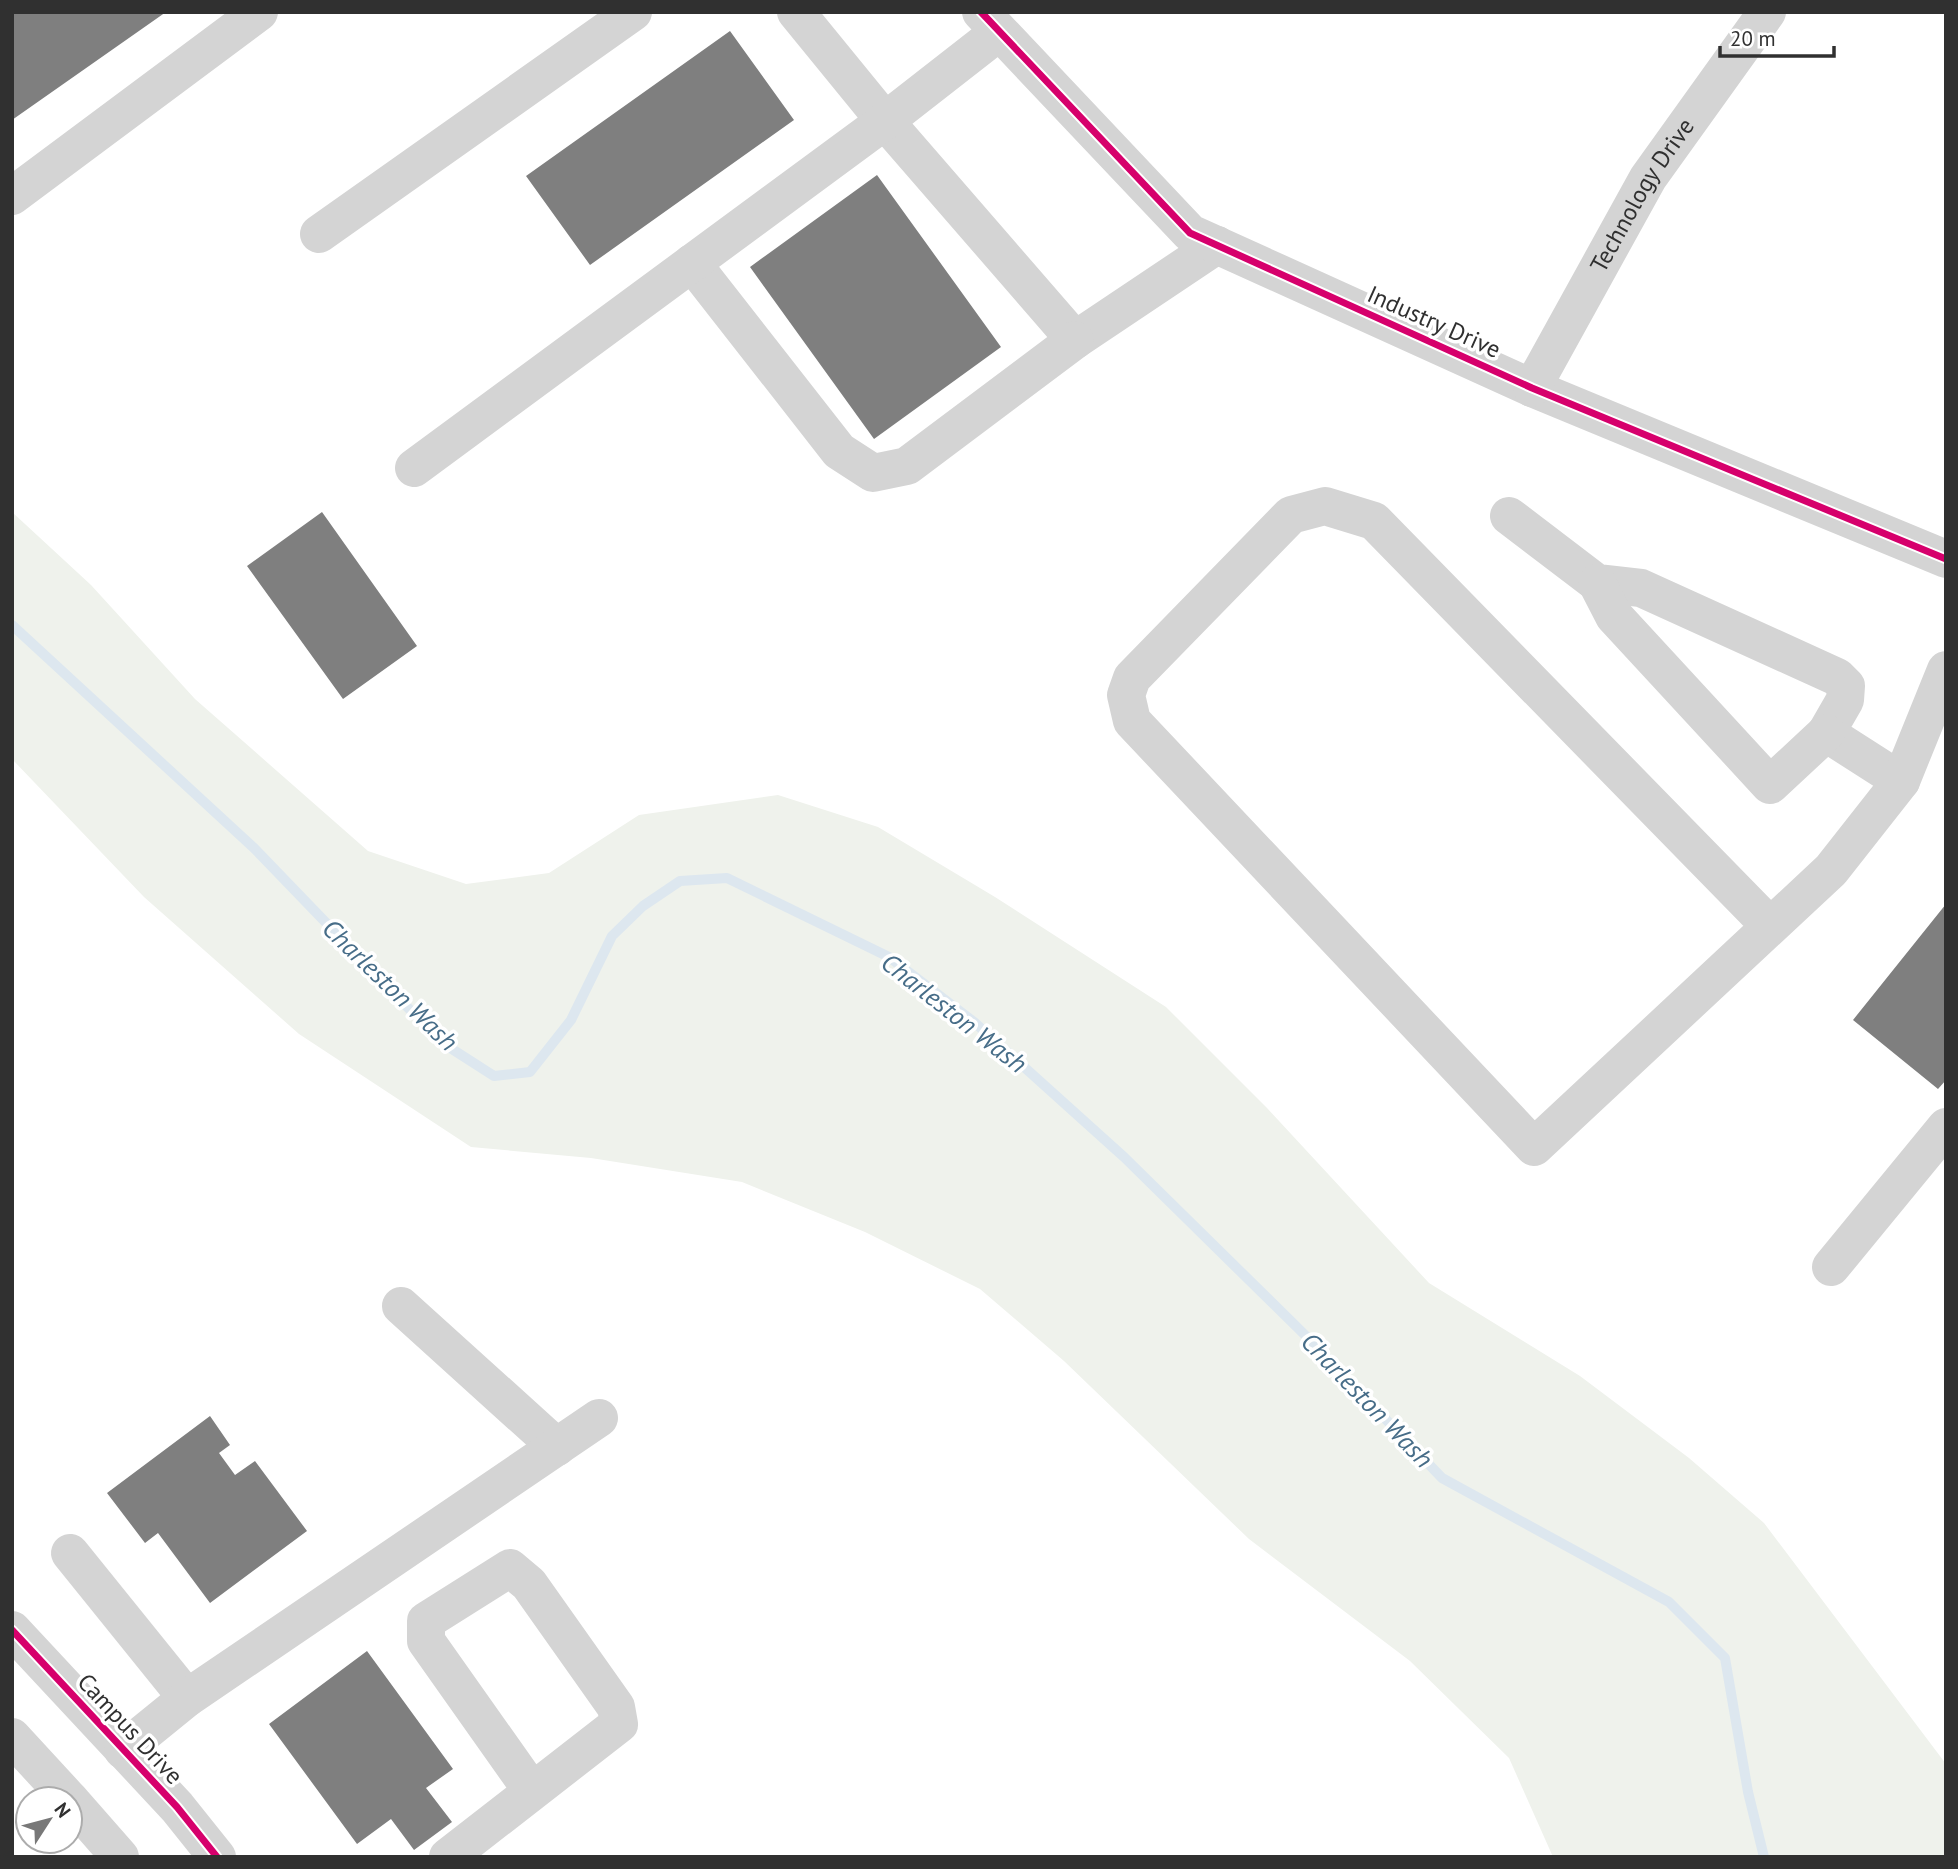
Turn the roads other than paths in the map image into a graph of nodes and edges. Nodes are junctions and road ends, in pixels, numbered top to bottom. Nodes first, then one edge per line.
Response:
1 (259, 12) edge
2 (632, 12) edge
3 (796, 12) edge
4 (1767, 12) edge
5 (990, 22) edge
6 (885, 121) junction
7 (12, 196) edge
8 (319, 234) dead end
9 (1217, 245) junction
10 (692, 263) junction
11 (1075, 340) junction
12 (1532, 388) junction
13 (414, 468) dead end
14 (1509, 516) dead end
15 (1946, 559) edge
16 (1597, 583) junction
17 (1946, 670) edge
18 (1826, 733) junction
19 (1901, 781) junction
20 (1770, 926) junction
21 (1946, 1127) edge
22 (1830, 1267) dead end
23 (401, 1306) dead end
24 (599, 1419) dead end
25 (557, 1447) junction
26 (70, 1553) dead end
27 (12, 1630) edge
28 (187, 1698) junction
29 (12, 1737) edge
30 (124, 1750) junction
31 (57, 1785) edge
32 (532, 1791) junction
33 (84, 1815) edge
34 (120, 1857) edge
35 (217, 1857) edge
36 (448, 1857) edge

1 - 7 street
2 - 8 street
3 - 6 street
4 - 12 street, Technology Drive
5 - 6 street
5 - 9 street, Industry Drive
6 - 10 street
6 - 11 street
9 - 11 street
9 - 12 street, Industry Drive
10 - 11 street
10 - 13 street
12 - 15 street, Industry Drive
14 - 16 street
16 - 18 street
16 - 18 street
17 - 19 street
18 - 19 street
19 - 20 street
20 - 20 street
21 - 22 street
23 - 25 street
24 - 25 street
25 - 28 street
26 - 28 street
27 - 30 street, Campus Drive
28 - 30 street
29 - 31 street
30 - 35 street, Campus Drive
32 - 32 street
32 - 36 street
33 - 34 street

